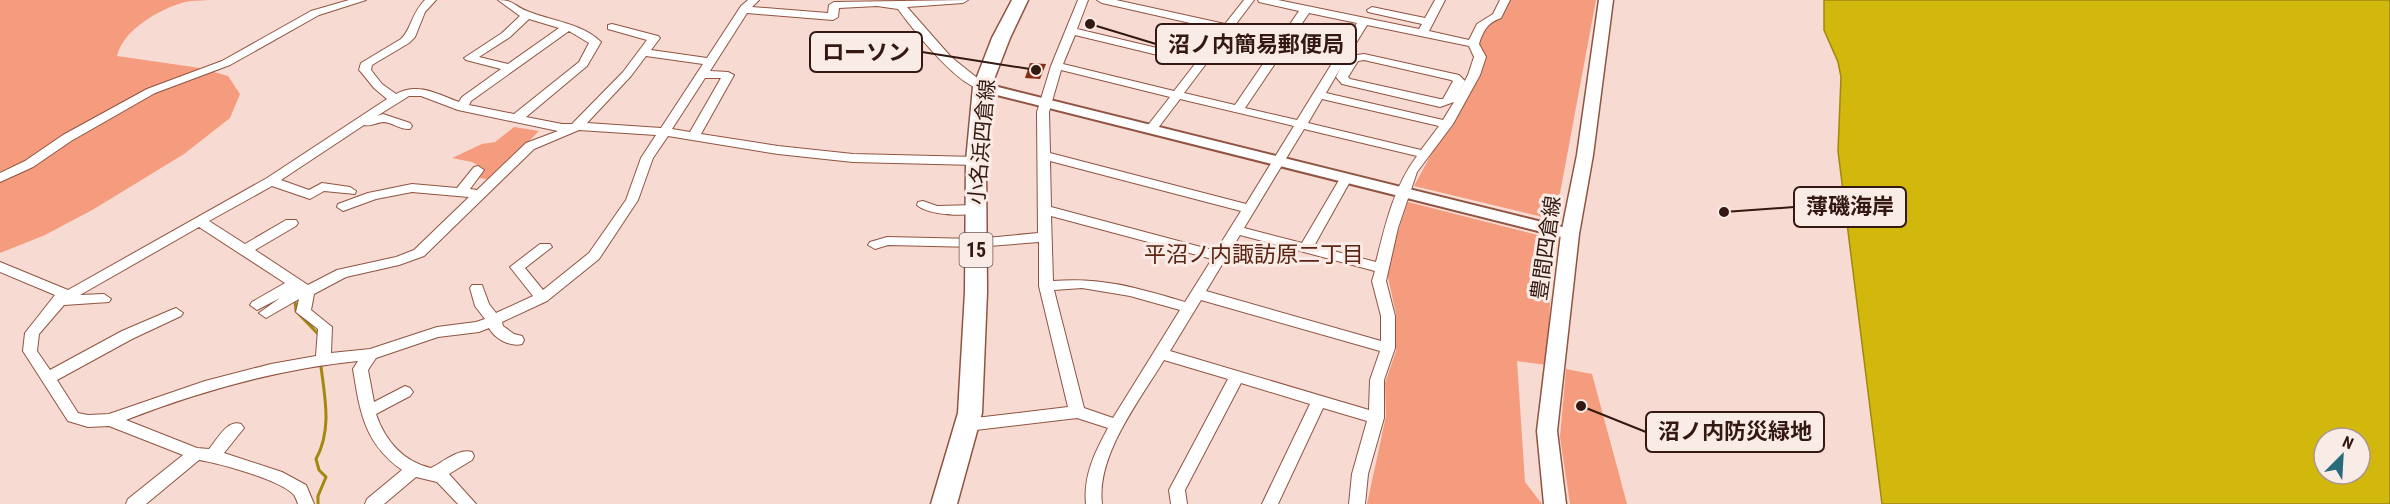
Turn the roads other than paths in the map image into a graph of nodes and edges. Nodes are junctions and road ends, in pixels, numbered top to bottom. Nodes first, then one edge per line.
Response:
1 (361, 0) edge
2 (431, 0) edge
3 (503, 0) edge
4 (754, 0) edge
5 (963, 0) edge
6 (1020, 0) edge
7 (1083, 0) edge
8 (1102, 0) edge
9 (1249, 0) edge
10 (1263, 0) edge
11 (1440, 0) edge
12 (1505, 0) edge
13 (1606, 0) edge
14 (949, 1) edge
15 (903, 3) edge
16 (1300, 5) edge
17 (744, 10) junction
18 (527, 15) junction
19 (1368, 16) junction
20 (1429, 22) junction
21 (612, 27) dead end
22 (566, 28) junction
23 (1228, 28) junction
24 (1072, 31) junction
25 (1422, 33) junction
26 (1473, 44) junction
27 (642, 52) junction
28 (1202, 62) junction
29 (1344, 65) junction
30 (1057, 66) junction
31 (510, 68) junction
32 (706, 68) junction
33 (982, 87) junction
34 (1178, 95) junction
35 (1320, 95) junction
36 (396, 99) junction
37 (1044, 103) junction
38 (462, 107) junction
39 (1238, 110) junction
40 (516, 118) junction
41 (1302, 124) junction
42 (1447, 124) junction
43 (406, 126) dead end
44 (575, 128) junction
45 (1151, 129) junction
46 (666, 132) junction
47 (341, 134) junction
48 (693, 138) junction
49 (1424, 154) junction
50 (1044, 155) junction
51 (976, 161) junction
52 (1279, 161) junction
53 (478, 170) dead end
54 (0, 178) edge
55 (1346, 178) junction
56 (271, 181) junction
57 (350, 190) dead end
58 (461, 192) junction
59 (1406, 193) junction
60 (480, 194) junction
61 (923, 204) dead end
62 (343, 207) dead end
63 (975, 209) junction
64 (1250, 209) junction
65 (1046, 210) junction
66 (201, 222) junction
67 (291, 223) dead end
68 (1237, 230) junction
69 (1570, 234) junction
70 (1044, 237) junction
71 (976, 243) junction
72 (875, 245) dead end
73 (545, 247) dead end
74 (1306, 249) junction
75 (245, 250) junction
76 (1221, 257) junction
77 (0, 267) edge
78 (1382, 268) junction
79 (1046, 286) junction
80 (302, 288) junction
81 (477, 288) dead end
82 (1198, 294) junction
83 (542, 298) junction
84 (104, 299) dead end
85 (60, 300) junction
86 (1190, 308) junction
87 (261, 309) dead end
88 (176, 314) dead end
89 (494, 320) junction
90 (517, 340) dead end
91 (1388, 348) junction
92 (371, 354) junction
93 (1161, 354) junction
94 (323, 360) junction
95 (1237, 376) junction
96 (49, 377) junction
97 (405, 392) dead end
98 (1319, 401) junction
99 (368, 412) junction
100 (1077, 412) junction
101 (1376, 418) junction
102 (110, 420) junction
103 (967, 425) junction
104 (1117, 425) junction
105 (236, 428) dead end
106 (204, 455) junction
107 (466, 456) dead end
108 (413, 470) junction
109 (433, 475) junction
110 (134, 504) edge
111 (306, 504) edge
112 (373, 504) edge
113 (468, 504) edge
114 (944, 504) edge
115 (1094, 504) edge
116 (1179, 504) edge
117 (1270, 504) edge
118 (1357, 504) edge
119 (1555, 504) edge

1 - 54 street
2 - 36 street
3 - 18 street
4 - 17 street
5 - 14 street
6 - 33 main road, 小名浜四倉線 / 15
7 - 24 street
8 - 23 street
9 - 23 street
10 - 16 street
11 - 20 street
12 - 26 street
13 - 69 main road, 豊間四倉線
14 - 15 street
15 - 17 street
15 - 33 street
16 - 19 street
16 - 39 street
17 - 32 street
18 - 22 street
18 - 31 street
19 - 20 street
19 - 25 street
19 - 29 street
20 - 25 street
21 - 27 street
22 - 31 street
22 - 40 street
23 - 28 street
24 - 28 street
24 - 30 street
25 - 26 street
26 - 42 street
27 - 32 street
27 - 44 street
28 - 34 street
29 - 29 street
29 - 35 street
30 - 34 street
30 - 37 street
31 - 38 street
32 - 46 street
32 - 48 street
33 - 37 street
33 - 51 main road, 小名浜四倉線 / 15
34 - 39 street
34 - 45 street
35 - 41 street
35 - 42 street
36 - 38 street
36 - 47 street
37 - 45 street
37 - 50 street
38 - 40 street
39 - 41 street
40 - 44 street
41 - 49 street
41 - 52 street
42 - 49 street
43 - 47 street
44 - 46 street
44 - 60 street
45 - 52 street
46 - 48 street
46 - 83 street
47 - 56 street
48 - 51 street
49 - 59 street
50 - 64 street
50 - 65 street
51 - 63 main road, 小名浜四倉線 / 15
52 - 55 street
52 - 64 street
53 - 58 street
55 - 59 street
55 - 74 street
56 - 57 street
56 - 66 street
58 - 60 street
58 - 62 street
59 - 69 street
59 - 78 street
60 - 80 street
61 - 63 street
63 - 71 main road, 小名浜四倉線 / 15
64 - 68 street
65 - 70 street
65 - 76 street
66 - 75 street
66 - 85 street
67 - 75 street
68 - 74 street
68 - 76 street
69 - 119 main road, 豊間四倉線
70 - 71 street
70 - 79 street
71 - 72 street
71 - 103 main road, 小名浜四倉線 / 15
73 - 83 street
74 - 78 street
75 - 80 street
76 - 82 street
77 - 85 street
78 - 91 street
79 - 86 street
79 - 100 street
80 - 87 street
80 - 94 street
81 - 89 street
82 - 86 street
82 - 91 street
83 - 89 street
84 - 85 street
85 - 96 street
86 - 93 street
88 - 96 street
89 - 90 street
89 - 92 street
91 - 101 street
92 - 94 street
92 - 99 street
93 - 95 street
93 - 104 street
94 - 102 street
95 - 98 street
95 - 116 street
96 - 102 street
97 - 99 street
98 - 101 street
98 - 117 street
99 - 108 street
100 - 103 street
100 - 104 street
101 - 118 street
102 - 106 street
103 - 114 main road, 小名浜四倉線 / 15
104 - 115 street
105 - 106 street
106 - 110 street
106 - 111 street
107 - 109 street
108 - 109 street
108 - 112 street
109 - 113 street

